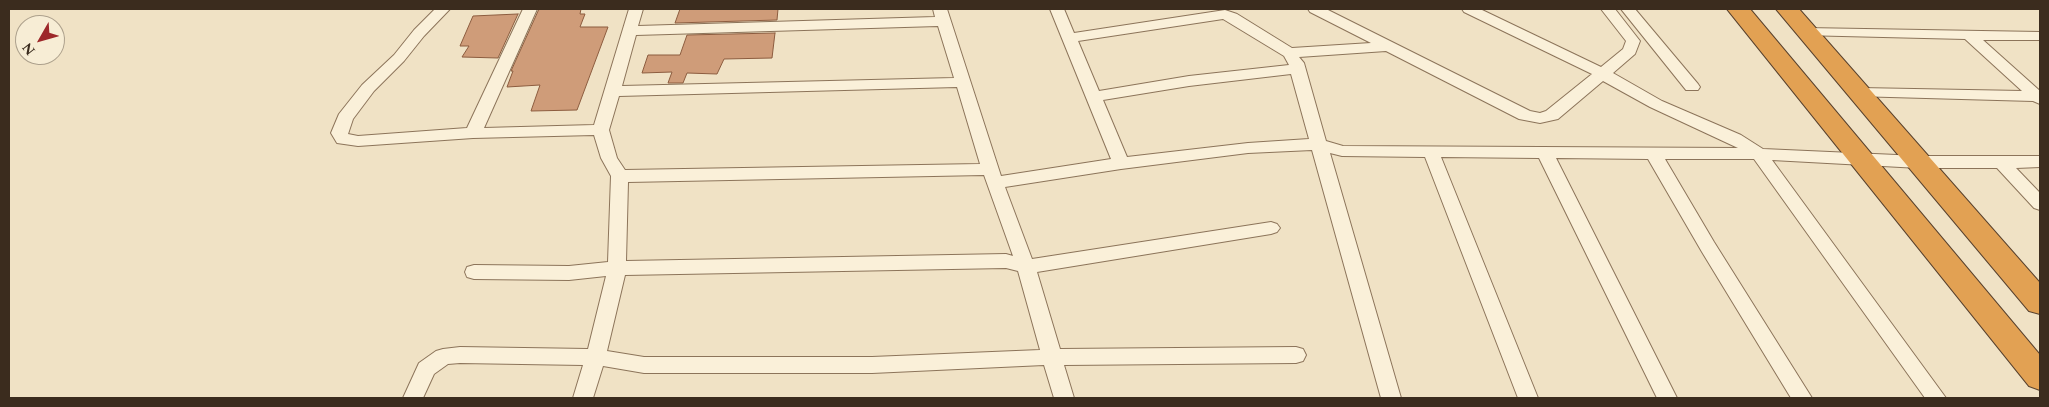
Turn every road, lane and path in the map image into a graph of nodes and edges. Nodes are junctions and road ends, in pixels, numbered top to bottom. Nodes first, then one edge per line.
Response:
1 (443, 9) edge
2 (530, 9) edge
3 (636, 9) edge
4 (1057, 9) edge
5 (1315, 9) edge
6 (1468, 9) edge
7 (1608, 9) edge
8 (1628, 9) edge
9 (1738, 9) edge
10 (1787, 9) edge
11 (942, 15) edge
12 (630, 32) junction
13 (1806, 32) junction
14 (1968, 34) junction
15 (2040, 36) edge
16 (1069, 38) junction
17 (1391, 46) junction
18 (1288, 53) junction
19 (1297, 69) junction
20 (1603, 74) junction
21 (964, 82) junction
22 (1692, 88) dead end
23 (612, 91) junction
24 (1860, 93) junction
25 (1095, 97) junction
26 (2039, 97) edge
27 (601, 130) junction
28 (473, 133) junction
29 (1319, 144) junction
30 (1431, 152) junction
31 (1545, 153) junction
32 (1653, 153) junction
33 (1759, 154) junction
34 (1862, 158) junction
35 (1122, 162) junction
36 (1919, 162) junction
37 (2001, 162) junction
38 (2040, 162) edge
39 (620, 176) junction
40 (993, 176) junction
41 (2040, 204) edge
42 (1271, 228) dead end
43 (1026, 267) junction
44 (617, 268) junction
45 (474, 272) dead end
46 (2040, 303) edge
47 (1296, 355) dead end
48 (1053, 357) junction
49 (596, 358) junction
50 (2040, 377) edge
51 (414, 398) edge
52 (583, 398) edge
53 (1064, 398) edge
54 (1391, 398) edge
55 (1528, 398) edge
56 (1667, 398) edge
57 (1802, 398) edge
58 (1936, 398) edge

1 - 28 street
2 - 28 street
3 - 12 street
4 - 16 street
5 - 17 street
6 - 20 street
7 - 20 street
8 - 22 street
9 - 34 highway
10 - 13 highway
11 - 12 street
11 - 21 street
12 - 23 street
13 - 14 street
13 - 24 highway
14 - 15 street
14 - 26 street
16 - 18 street
16 - 25 street
17 - 18 street
17 - 20 street
18 - 19 street
19 - 25 street
19 - 29 street
20 - 33 street
21 - 23 street
21 - 40 street
23 - 27 street
24 - 26 street
24 - 36 highway
25 - 35 street
27 - 28 street
27 - 39 street
29 - 30 street
29 - 35 street
29 - 54 street
30 - 31 street
30 - 55 street
31 - 32 street
31 - 56 street
32 - 33 street
32 - 57 street
33 - 34 street
33 - 58 street
34 - 36 street
34 - 50 highway
35 - 40 street
36 - 37 street
36 - 46 highway
37 - 38 street
37 - 41 street
39 - 40 street
39 - 44 street
40 - 43 street
42 - 43 street
43 - 44 street
43 - 48 street
44 - 45 street
44 - 49 street
47 - 48 street
48 - 49 street
48 - 53 street
49 - 51 street
49 - 52 street

